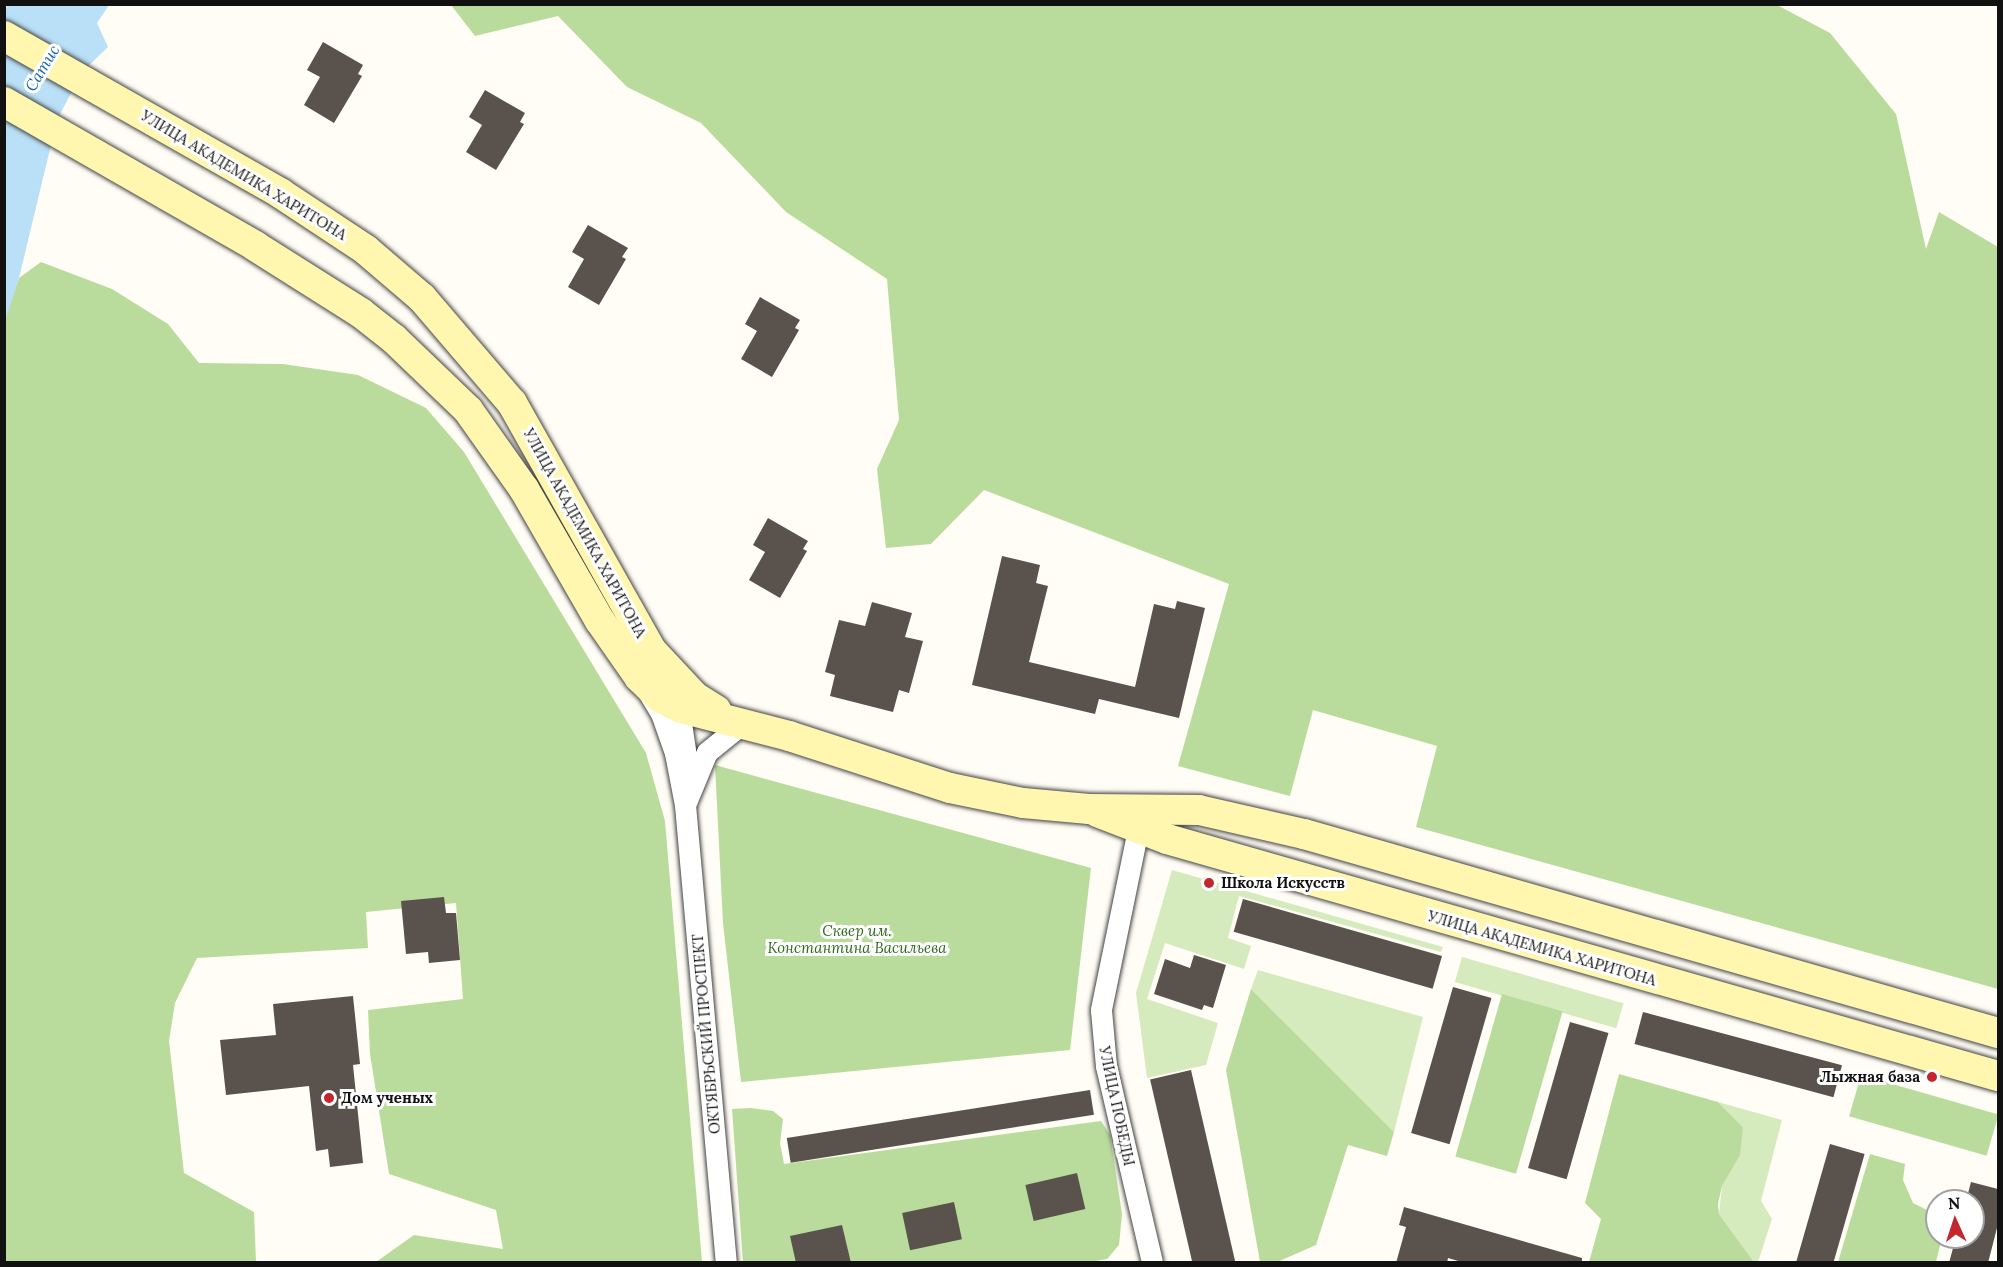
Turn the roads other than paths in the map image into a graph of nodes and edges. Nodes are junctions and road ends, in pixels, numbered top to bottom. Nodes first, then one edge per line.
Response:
1 (4, 36) edge
2 (4, 102) edge
3 (669, 672) junction
4 (639, 677) junction
5 (681, 708) junction
6 (736, 721) junction
7 (685, 805) junction
8 (1139, 818) junction
9 (1998, 1033) edge
10 (1998, 1076) edge
11 (726, 1263) edge
12 (1152, 1263) edge

1 - 3 main road, УЛИЦА АКАДЕМИКА ХАРИТОНА
2 - 4 main road, УЛИЦА АКАДЕМИКА ХАРИТОНА
3 - 5 street, ОКТЯБРЬСКИЙ ПРОСПЕКТ
3 - 6 main road, УЛИЦА АКАДЕМИКА ХАРИТОНА
4 - 5 main road, УЛИЦА АКАДЕМИКА ХАРИТОНА
4 - 7 street, ОКТЯБРЬСКИЙ ПРОСПЕКТ
5 - 6 main road, УЛИЦА АКАДЕМИКА ХАРИТОНА
5 - 7 street, ОКТЯБРЬСКИЙ ПРОСПЕКТ
6 - 7 street, ОКТЯБРЬСКИЙ ПРОСПЕКТ
6 - 8 main road, УЛИЦА АКАДЕМИКА ХАРИТОНА
7 - 11 street, ОКТЯБРЬСКИЙ ПРОСПЕКТ
8 - 9 main road, УЛИЦА АКАДЕМИКА ХАРИТОНА
8 - 10 main road, УЛИЦА АКАДЕМИКА ХАРИТОНА
8 - 12 street, УЛИЦА ПОБЕДЫ

